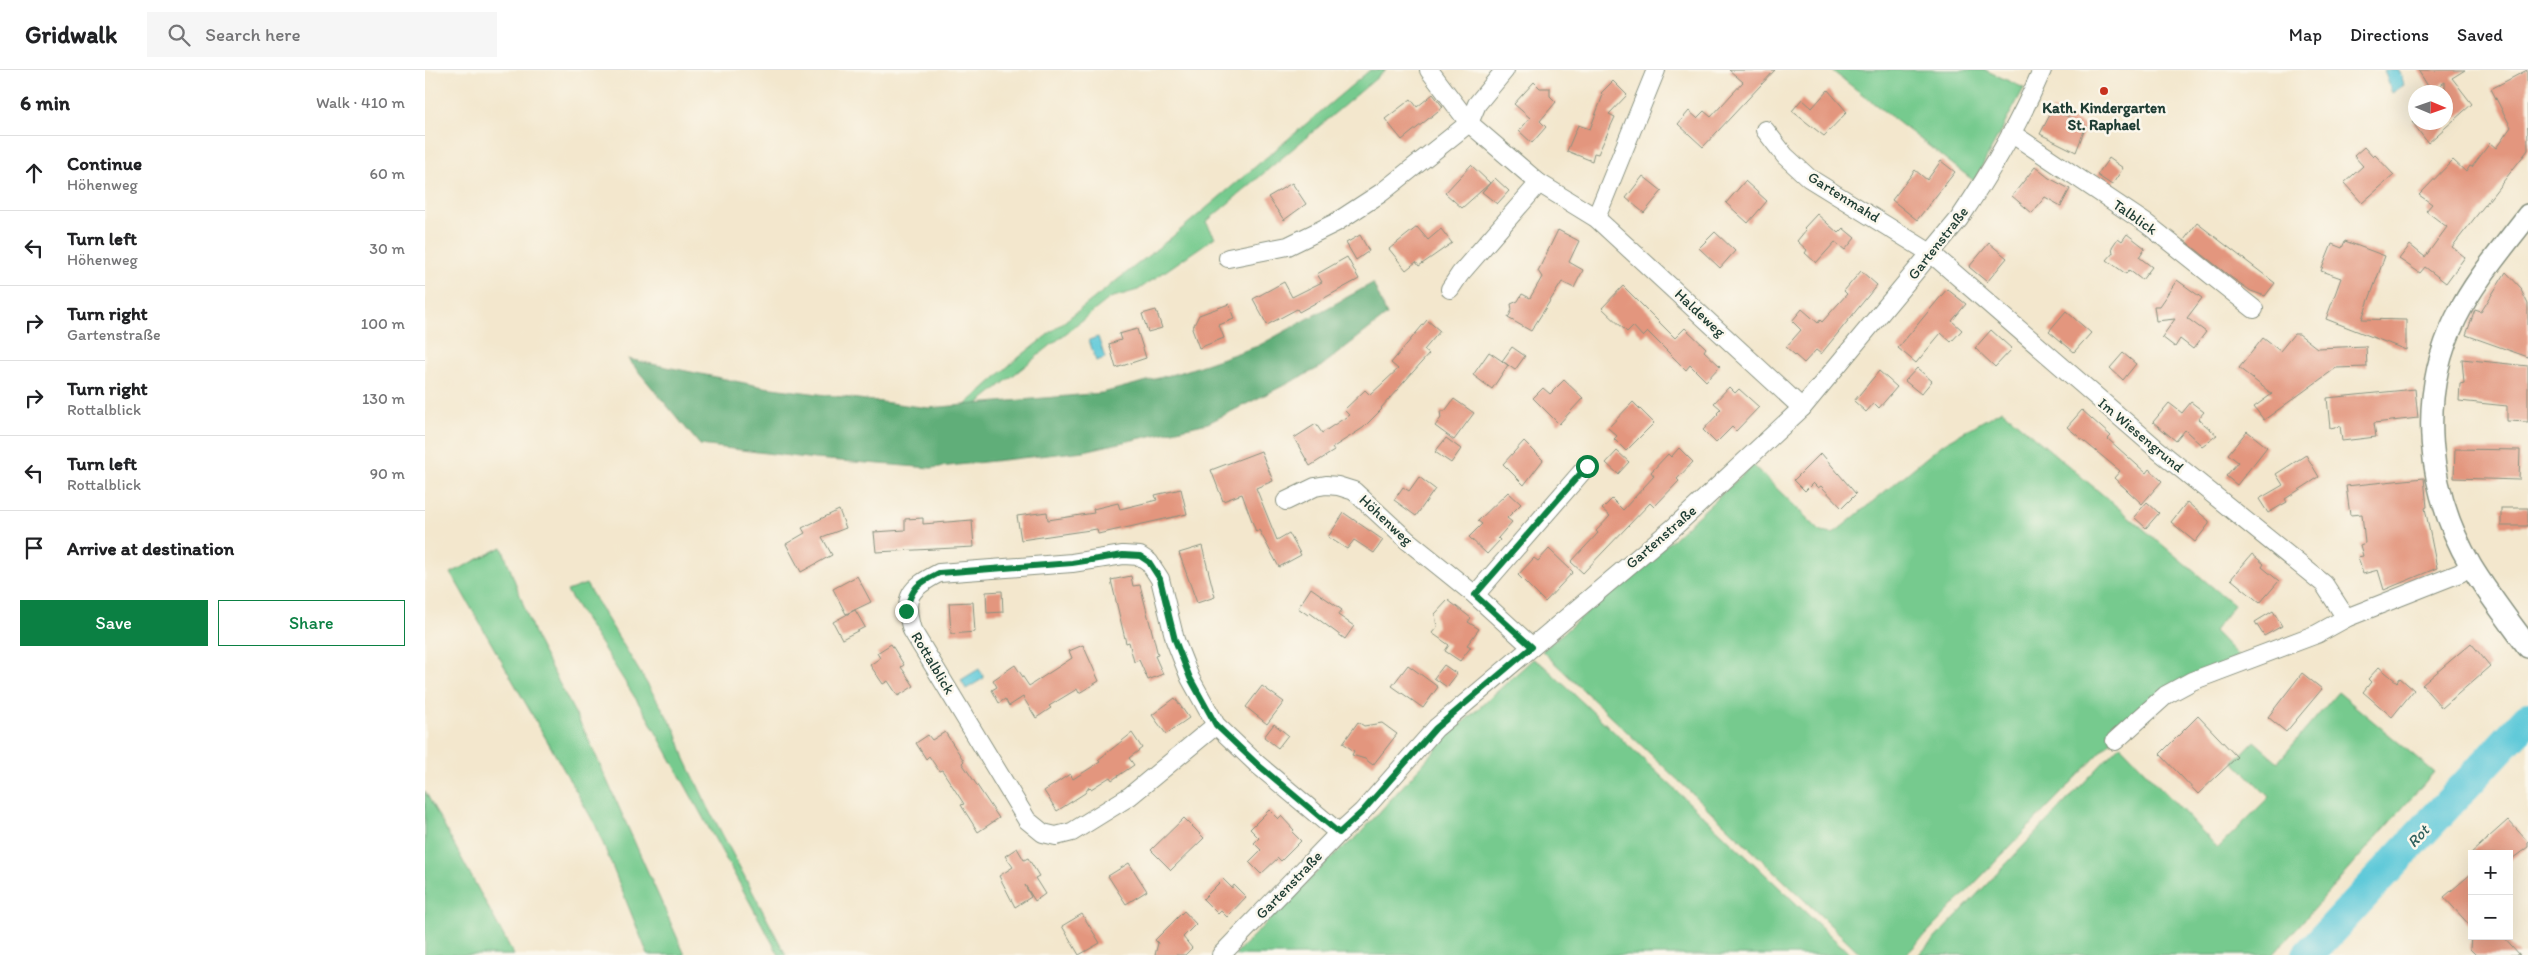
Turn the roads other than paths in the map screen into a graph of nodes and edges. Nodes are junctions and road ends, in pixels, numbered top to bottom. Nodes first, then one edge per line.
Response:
1 (1429, 70) edge
2 (1505, 70) edge
3 (1656, 70) edge
4 (2042, 70) edge
5 (1469, 123) junction
6 (1765, 130) dead end
7 (2011, 133) junction
8 (1539, 183) junction
9 (2528, 215) edge
10 (1595, 218) junction
11 (1932, 254) junction
12 (1228, 258) dead end
13 (1450, 289) dead end
14 (2254, 308) dead end
15 (1802, 408) junction
16 (1587, 466) dead end
17 (1286, 501) dead end
18 (2471, 565) junction
19 (1475, 595) junction
20 (2346, 618) junction
21 (1532, 647) junction
22 (2528, 647) edge
23 (1216, 725) junction
24 (2115, 741) dead end
25 (1339, 833) junction
26 (1221, 955) edge

1 - 5 street, Haldeweg
2 - 5 street
3 - 10 street
4 - 7 street, Gartenstraße
5 - 8 street, Haldeweg
5 - 12 street
6 - 11 street, Gartenmahd
7 - 11 street, Gartenstraße
7 - 14 street, Talblick
8 - 10 street, Haldeweg
8 - 13 street
9 - 18 street
10 - 15 street, Haldeweg
11 - 15 street, Gartenstraße
11 - 20 street, Im Wiesengrund
15 - 21 street, Gartenstraße
16 - 19 street
17 - 19 street, Höhenweg
18 - 20 street
18 - 22 street
19 - 21 street, Höhenweg
20 - 24 street
21 - 25 street, Gartenstraße
23 - 23 street, Rottalblick
23 - 25 street, Rottalblick
25 - 26 street, Gartenstraße

